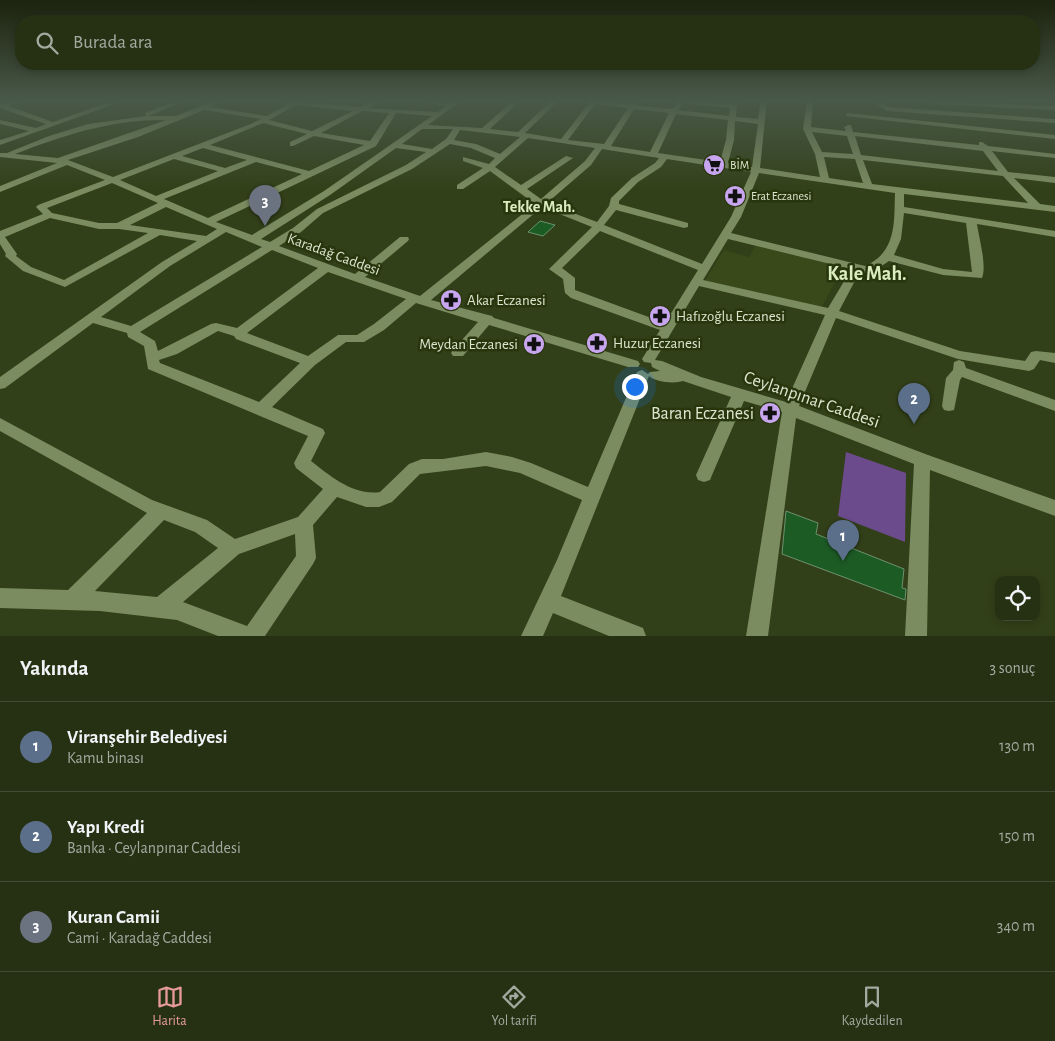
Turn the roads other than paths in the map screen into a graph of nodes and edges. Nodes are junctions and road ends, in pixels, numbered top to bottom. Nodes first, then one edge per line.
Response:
1 (807, 129) edge
2 (968, 129) edge
3 (36, 130) edge
4 (76, 130) edge
5 (147, 130) edge
6 (244, 130) edge
7 (301, 130) edge
8 (323, 130) edge
9 (382, 130) edge
10 (417, 130) edge
11 (454, 130) edge
12 (479, 130) edge
13 (483, 130) joint
14 (529, 130) edge
15 (571, 130) edge
16 (615, 130) edge
17 (665, 130) edge
18 (731, 130) edge
19 (761, 130) edge
20 (813, 130) edge
21 (849, 130) edge
22 (975, 130) edge
23 (315, 134) junction
24 (851, 134) junction
25 (524, 135) junction
26 (1055, 137) edge
27 (563, 140) junction
28 (449, 141) junction
29 (0, 143) edge
30 (293, 144) dead end
31 (372, 144) junction
32 (201, 145) junction
33 (396, 145) junction
34 (603, 146) junction
35 (985, 148) junction
36 (432, 151) junction
37 (653, 154) junction
38 (819, 154) junction
39 (2, 156) edge
40 (173, 156) junction
41 (665, 156) junction
42 (1055, 156) edge
43 (858, 157) junction
44 (501, 158) junction
45 (569, 158) dead end
46 (256, 159) junction
47 (466, 159) dead end
48 (62, 162) junction
49 (723, 165) junction
50 (490, 167) junction
51 (756, 170) junction
52 (226, 171) junction
53 (311, 174) junction
54 (1006, 175) junction
55 (114, 180) junction
56 (825, 180) junction
57 (1055, 180) edge
58 (868, 186) junction
59 (460, 187) dead end
60 (0, 189) edge
61 (521, 189) junction
62 (900, 191) junction
63 (161, 201) junction
64 (540, 203) junction
65 (614, 206) junction
66 (1036, 206) junction
67 (899, 209) junction
68 (1055, 209) edge
69 (49, 215) junction
70 (292, 216) junction
71 (309, 219) junction
72 (971, 220) junction
73 (208, 222) junction
74 (684, 225) dead end
75 (119, 226) junction
76 (598, 227) junction
77 (224, 229) junction
78 (158, 232) junction
79 (1055, 234) edge
80 (725, 235) junction
81 (0, 236) edge
82 (207, 239) junction
83 (252, 239) junction
84 (404, 239) dead end
85 (271, 246) junction
86 (887, 257) junction
87 (5, 258) edge
88 (326, 268) junction
89 (704, 269) junction
90 (867, 270) junction
91 (356, 278) junction
92 (696, 282) junction
93 (418, 300) junction
94 (832, 314) junction
95 (89, 318) junction
96 (488, 320) junction
97 (668, 328) junction
98 (133, 331) junction
99 (238, 332) junction
100 (458, 353) dead end
101 (958, 355) junction
102 (152, 358) junction
103 (1055, 358) edge
104 (310, 362) junction
105 (647, 367) junction
106 (960, 372) junction
107 (0, 384) edge
108 (740, 394) junction
109 (949, 406) dead end
110 (1055, 406) edge
111 (260, 409) junction
112 (790, 409) junction
113 (0, 424) edge
114 (922, 460) junction
115 (704, 475) dead end
116 (334, 488) junction
117 (592, 497) junction
118 (1055, 508) edge
119 (161, 511) junction
120 (304, 522) junction
121 (234, 548) junction
122 (0, 598) edge
123 (71, 601) junction
124 (548, 601) junction
125 (160, 608) junction
126 (246, 636) edge
127 (253, 636) edge
128 (532, 636) edge
129 (635, 636) edge
130 (757, 636) edge
131 (916, 636) edge

1 - 38 street
2 - 35 street
3 - 29 street
4 - 39 street
5 - 48 street
6 - 32 street
7 - 23 street
8 - 23 street
9 - 31 street
10 - 33 street
11 - 28 street
12 - 13 street
13 - 25 street
14 - 25 street
15 - 27 street
16 - 34 street
17 - 37 street
18 - 49 street
19 - 51 street
20 - 24 street
21 - 24 street
22 - 26 street
23 - 30 street
23 - 31 street
24 - 35 street
24 - 43 street
25 - 27 street
25 - 44 street
27 - 34 street
28 - 36 street
28 - 44 street
31 - 33 street
31 - 53 street
32 - 40 street
32 - 46 street
33 - 36 street
33 - 70 street
34 - 37 street
34 - 64 street
35 - 42 street
35 - 54 street
36 - 71 street
37 - 41 street
38 - 43 street
38 - 56 street
39 - 48 street, Karadağ Caddesi
40 - 52 street
40 - 55 street
41 - 49 street
41 - 65 street
43 - 54 street
43 - 58 street
44 - 50 street
45 - 61 street
46 - 52 street
46 - 53 street
47 - 50 street
48 - 55 street, Karadağ Caddesi
48 - 60 street
49 - 51 street
50 - 59 street
50 - 61 street
51 - 56 street
51 - 80 street
52 - 63 street
53 - 73 street
54 - 57 street
54 - 66 street
55 - 63 street, Karadağ Caddesi
55 - 69 street
56 - 58 street
58 - 62 street
61 - 64 street
62 - 66 street
62 - 67 street
63 - 73 street, Karadağ Caddesi
63 - 75 street
64 - 76 street
64 - 93 street
65 - 74 street
65 - 76 street
66 - 68 street
67 - 72 street
67 - 86 street
69 - 75 street
69 - 81 street
70 - 71 street
70 - 83 street
71 - 85 street
72 - 79 street
72 - 86 street
73 - 77 street, Karadağ Caddesi
75 - 78 street
76 - 89 street
76 - 97 street
77 - 82 street
77 - 83 street, Karadağ Caddesi
78 - 82 street
78 - 87 street
80 - 89 street
80 - 90 street
81 - 87 street
82 - 95 street
83 - 85 street, Karadağ Caddesi
84 - 91 street
85 - 88 street, Karadağ Caddesi
85 - 98 street
86 - 90 street
88 - 91 street, Karadağ Caddesi
88 - 99 street
89 - 92 street
90 - 94 street
91 - 93 street, Karadağ Caddesi
92 - 94 street
92 - 97 street
93 - 96 street, Karadağ Caddesi
93 - 104 street
94 - 101 street
94 - 112 street
95 - 98 street
95 - 107 street
96 - 100 street
96 - 105 street, Karadağ Caddesi
97 - 105 street
98 - 102 street
99 - 102 street
99 - 104 street
101 - 103 street
101 - 106 street
102 - 111 street
104 - 111 street
105 - 108 street, Ceylanpınar Caddesi
105 - 117 street
106 - 109 street
106 - 110 street
108 - 112 street, Ceylanpınar Caddesi
108 - 115 street
111 - 116 street
112 - 114 street, Ceylanpınar Caddesi
112 - 130 street
113 - 119 street
114 - 118 street, Ceylanpınar Caddesi
114 - 131 street
116 - 117 street
116 - 120 street
117 - 124 street
119 - 121 street
119 - 123 street
120 - 121 street
120 - 127 street
121 - 125 street
122 - 123 street
123 - 125 street
124 - 128 street
124 - 129 street
125 - 126 street

